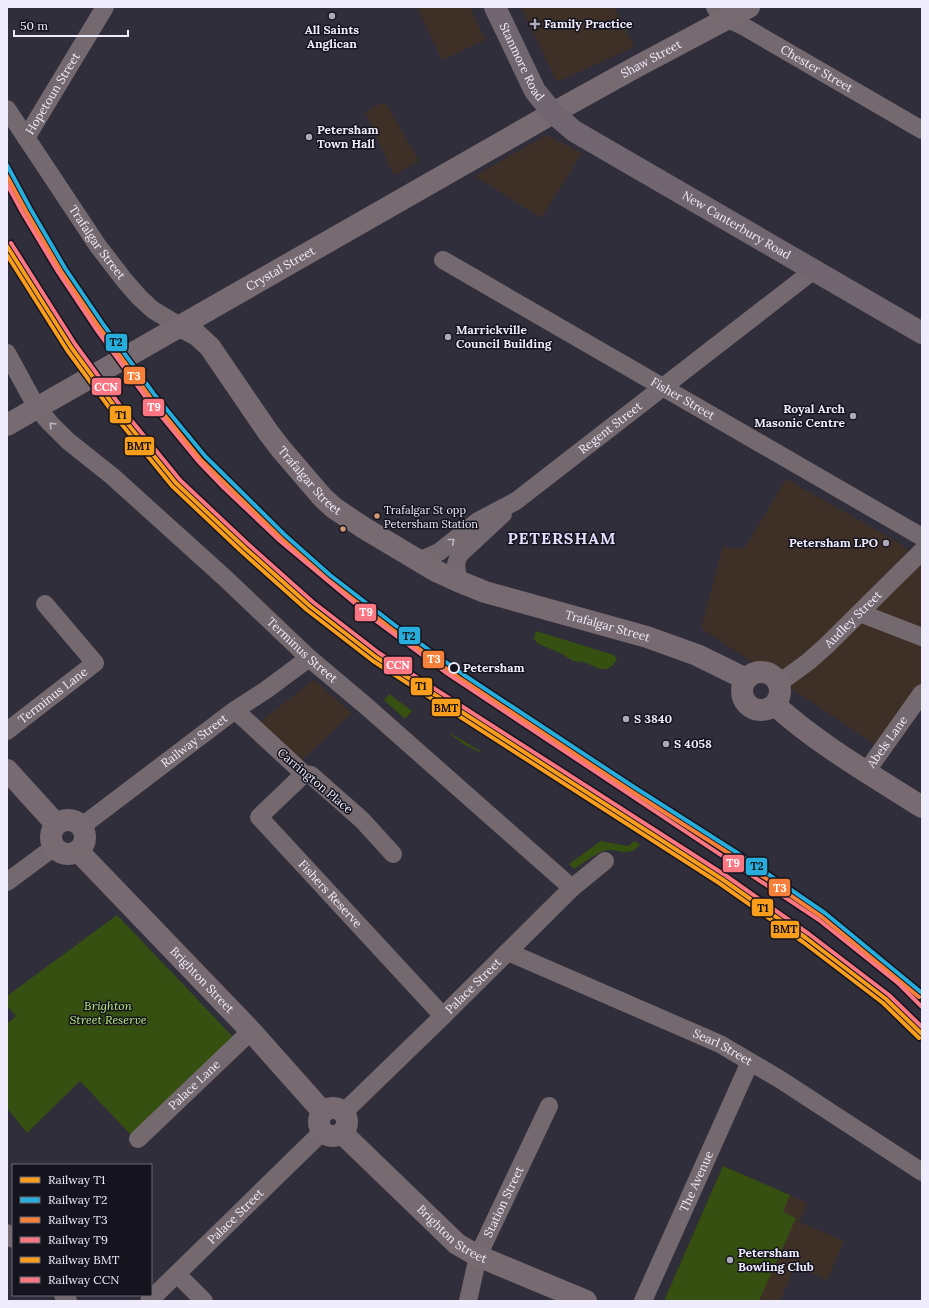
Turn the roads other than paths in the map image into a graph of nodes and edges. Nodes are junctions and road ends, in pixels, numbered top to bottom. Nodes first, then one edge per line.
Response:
1 (105, 7) edge
2 (495, 7) edge
3 (749, 7) edge
4 (720, 13) edge
5 (7, 109) edge
6 (554, 113) junction
7 (922, 130) edge
8 (26, 138) junction
9 (443, 260) dead end
10 (814, 270) junction
11 (180, 326) junction
12 (922, 333) edge
13 (7, 353) edge
14 (663, 388) junction
15 (44, 404) junction
16 (7, 425) edge
17 (516, 501) junction
18 (922, 537) edge
19 (922, 550) edge
20 (419, 561) junction
21 (458, 581) junction
22 (45, 604) dead end
23 (860, 613) junction
24 (922, 637) edge
25 (309, 658) junction
26 (746, 679) junction
27 (778, 683) junction
28 (922, 693) edge
29 (775, 705) junction
30 (235, 710) junction
31 (7, 731) edge
32 (7, 770) edge
33 (866, 772) junction
34 (304, 774) junction
35 (922, 807) edge
36 (56, 824) junction
37 (82, 826) junction
38 (55, 848) junction
39 (78, 851) junction
40 (393, 854) dead end
41 (605, 861) dead end
42 (7, 882) edge
43 (572, 888) junction
44 (508, 952) junction
45 (443, 1016) junction
46 (251, 1031) junction
47 (750, 1062) junction
48 (549, 1106) dead end
49 (333, 1123) junction
50 (138, 1139) dead end
51 (922, 1172) edge
52 (478, 1256) junction
53 (177, 1274) junction
54 (149, 1301) edge
55 (204, 1301) edge
56 (468, 1301) edge
57 (586, 1301) edge
58 (643, 1301) edge

1 - 8 street, Hopetoun Street
2 - 6 highway, Stanmore Road
3 - 4 street, Shaw Street
4 - 6 street, Shaw Street
4 - 7 street, Chester Street
5 - 8 street, Trafalgar Street
6 - 10 highway, New Canterbury Road
6 - 11 street, Crystal Street
8 - 11 street, Trafalgar Street
9 - 14 street, Fisher Street
10 - 12 highway, New Canterbury Road
10 - 14 street, Regent Street
11 - 15 street, Crystal Street
11 - 20 street, Trafalgar Street
13 - 15 street, Terminus Street
14 - 17 street, Regent Street
14 - 18 street, Fisher Street
15 - 16 street, Crystal Street
25 -> 15 street, Terminus Street
20 -> 17 street, Regent Street
17 - 21 street
19 - 23 street, Audley Street
20 - 21 street, Trafalgar Street
21 - 26 street, Trafalgar Street
22 - 31 street, Terminus Lane
23 - 24 street
23 - 27 street, Audley Street
25 - 30 street, Railway Street
25 - 43 street, Terminus Street
26 - 27 street
26 - 29 street
27 - 29 street
28 - 33 street, Abels Lane
29 - 33 street
30 - 34 street, Carrington Place
30 - 37 street, Railway Street
32 - 36 street
33 - 35 street
34 - 40 street, Carrington Place
34 - 45 street, Fishers Reserve
36 - 37 street
36 - 38 street
37 - 39 street
38 - 39 street
38 - 42 street
39 - 46 street, Brighton Street
41 - 43 street, Palace Street
43 - 44 street, Palace Street
44 - 45 street, Palace Street
44 - 47 street, Searl Street
45 - 49 street, Palace Street
46 - 49 street, Brighton Street
46 - 50 street, Palace Lane
47 - 51 street, Searl Street
47 - 58 street, The Avenue
48 - 52 street, Station Street
49 - 52 street, Brighton Street
49 - 53 street, Palace Street
52 - 56 street, Station Street
52 - 57 street, Brighton Street
53 - 54 street, Palace Street
53 - 55 street

